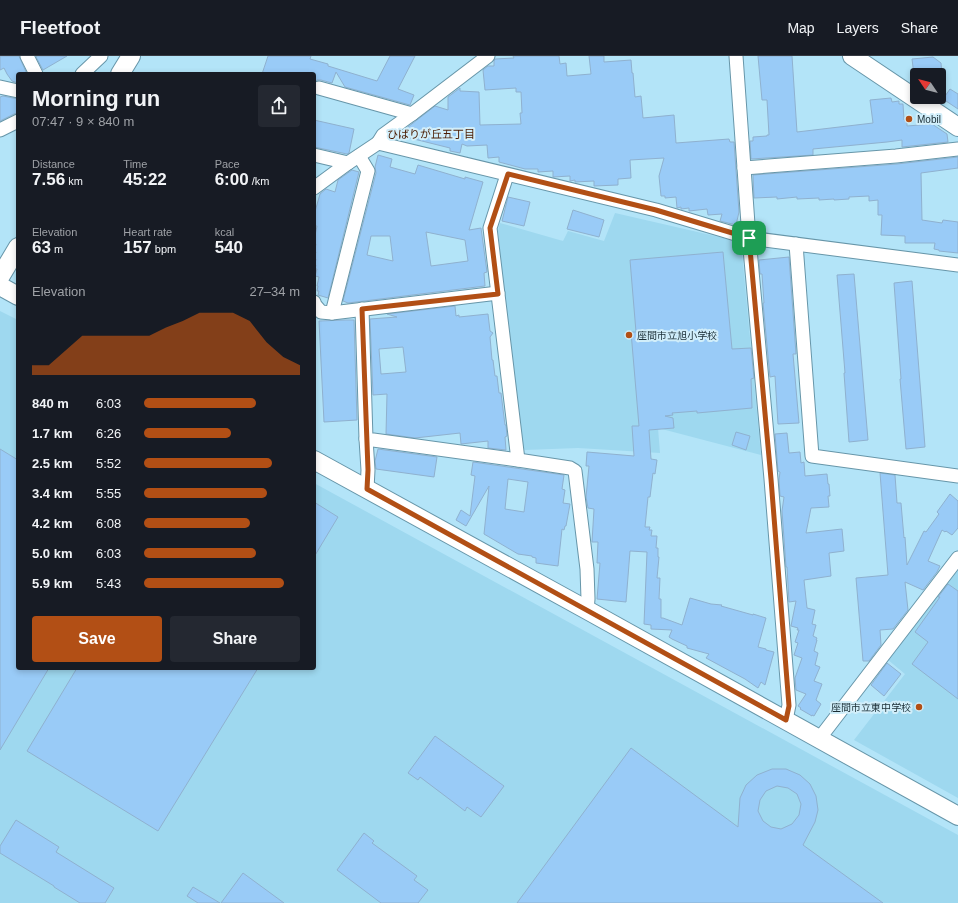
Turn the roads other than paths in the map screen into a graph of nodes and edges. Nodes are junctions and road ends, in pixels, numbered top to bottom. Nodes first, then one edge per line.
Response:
1 (27, 56) edge
2 (101, 56) edge
3 (131, 56) edge
4 (488, 56) edge
5 (736, 56) edge
6 (852, 56) edge
7 (35, 72) edge
8 (84, 72) edge
9 (121, 72) edge
10 (0, 87) edge
11 (319, 88) dead end
12 (16, 91) edge
13 (412, 114) junction
14 (16, 122) edge
15 (958, 127) edge
16 (0, 130) edge
17 (378, 143) junction
18 (958, 149) edge
19 (316, 155) edge
20 (354, 159) junction
21 (744, 168) junction
22 (508, 174) junction
23 (316, 187) edge
24 (749, 238) junction
25 (796, 244) junction
26 (16, 249) edge
27 (958, 265) edge
28 (0, 277) edge
29 (0, 286) edge
30 (498, 294) junction
31 (16, 295) edge
32 (316, 306) edge
33 (362, 309) junction
34 (332, 312) junction
35 (366, 439) junction
36 (518, 460) junction
37 (316, 461) edge
38 (958, 476) edge
39 (367, 489) junction
40 (958, 558) edge
41 (587, 610) junction
42 (786, 720) junction
43 (819, 739) junction
44 (958, 816) edge

1 - 7 street
2 - 8 street
3 - 9 street
4 - 13 street
5 - 21 street
6 - 15 street
10 - 12 street
11 - 13 street
13 - 17 street
14 - 16 street
17 - 20 street
17 - 22 street
18 - 21 street
19 - 20 street
20 - 23 street
20 - 34 street
21 - 24 street
22 - 24 street
22 - 30 street
24 - 25 street
24 - 42 street
25 - 27 street
25 - 38 street
26 - 28 street
29 - 31 street
30 - 33 street
30 - 36 street
32 - 34 street
33 - 34 street
33 - 35 street
35 - 36 street
35 - 39 street
36 - 41 street
37 - 39 street
39 - 41 street
40 - 43 street
41 - 42 street
42 - 43 street
43 - 44 street

